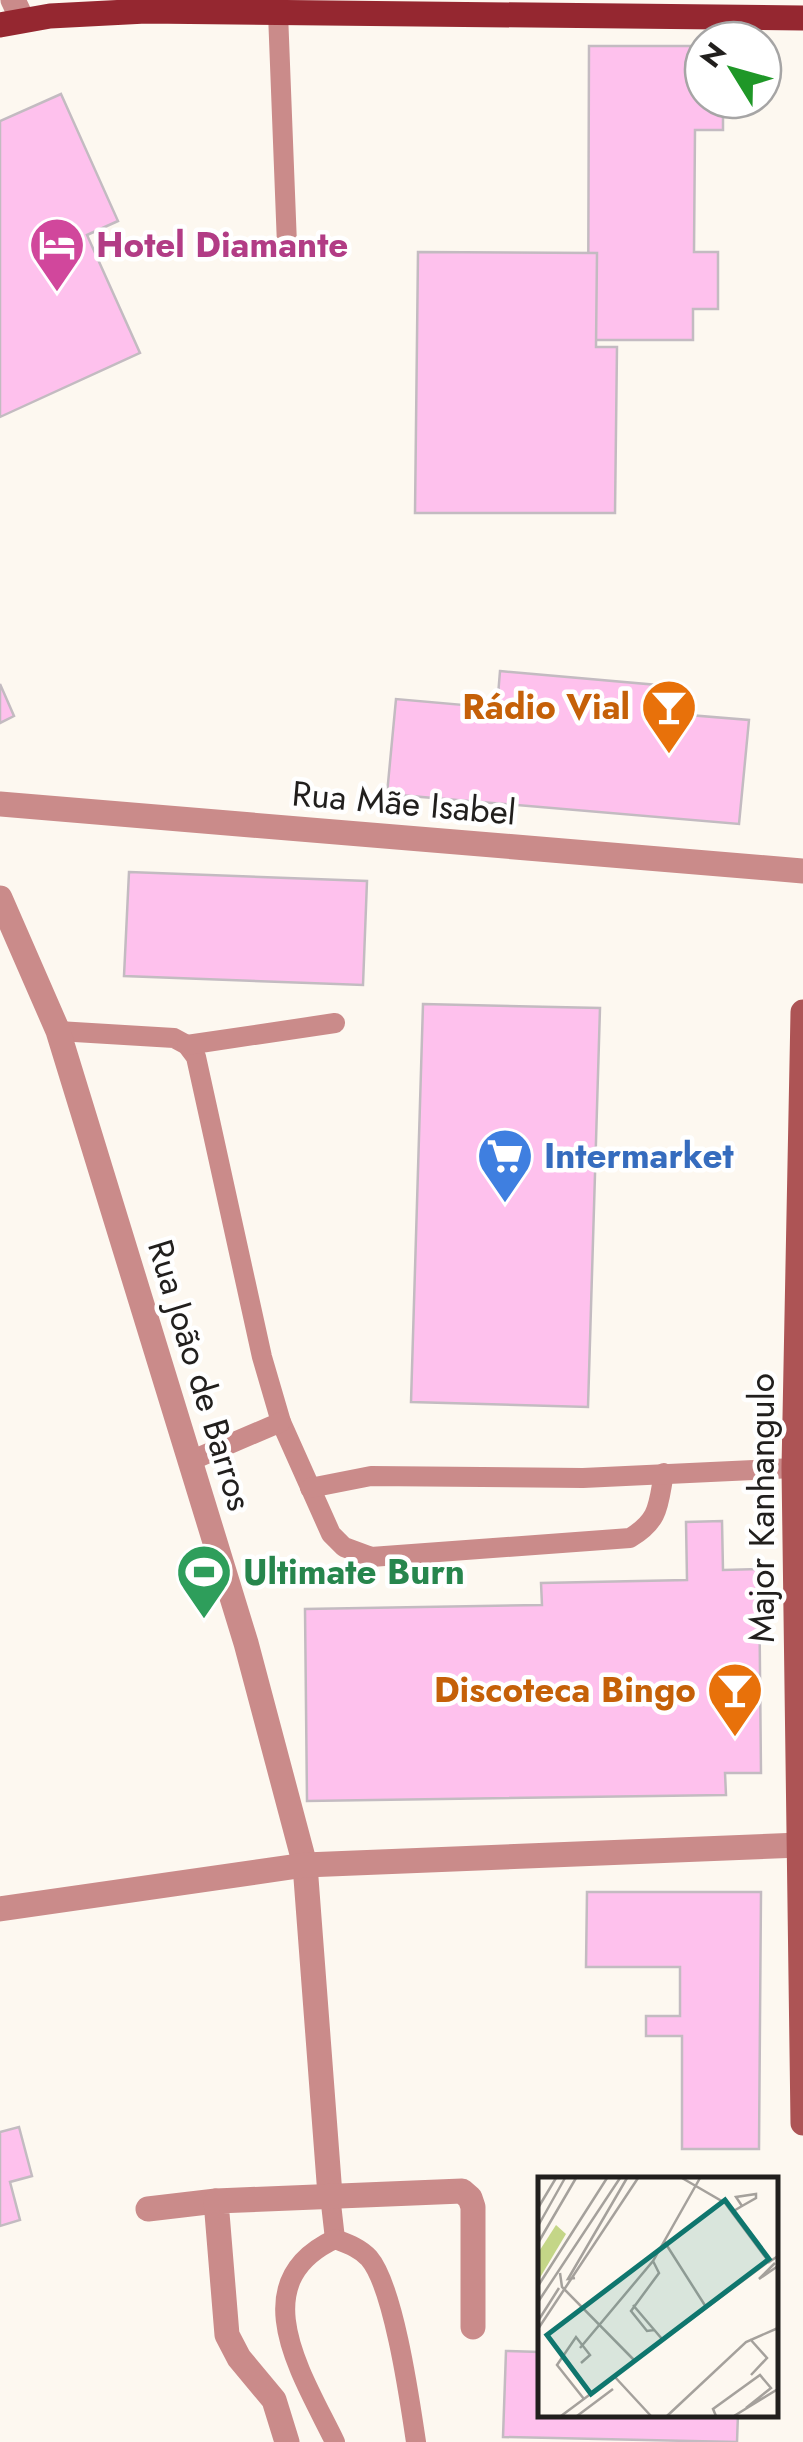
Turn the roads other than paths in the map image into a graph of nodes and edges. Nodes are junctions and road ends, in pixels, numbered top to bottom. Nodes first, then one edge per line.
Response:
1 (147, 6) edge
2 (278, 12) junction
3 (12, 15) edge
4 (803, 18) edge
5 (286, 245) dead end
6 (0, 804) edge
7 (803, 871) edge
8 (0, 898) edge
9 (803, 1012) edge
10 (335, 1023) dead end
11 (58, 1031) junction
12 (187, 1044) junction
13 (281, 1422) junction
14 (190, 1461) junction
15 (794, 1468) junction
16 (664, 1473) junction
17 (310, 1488) junction
18 (800, 1845) junction
19 (304, 1865) junction
20 (0, 1909) edge
21 (803, 2123) edge
22 (330, 2195) junction
23 (216, 2201) junction
24 (148, 2208) dead end
25 (335, 2239) junction
26 (473, 2326) dead end
27 (287, 2442) edge
28 (335, 2442) edge
29 (416, 2442) edge

1 - 2 main road
1 - 3 main road
2 - 4 main road
2 - 5 lane
6 - 7 street, Rua Mãe Isabel
8 - 11 street, Rua João de Barros
9 - 15 street, Major Kanhangulo
10 - 12 lane
11 - 12 lane
11 - 14 street, Rua João de Barros
12 - 13 lane
13 - 14 lane
13 - 17 lane
14 - 19 street, Rua João de Barros
15 - 16 lane
15 - 18 street, Major Kanhangulo
16 - 17 lane
16 - 17 lane
18 - 19 street
18 - 21 street, Major Kanhangulo
19 - 20 street
19 - 22 street, Rua João de Barros
22 - 23 street
22 - 25 lane, Rua João de Barros
22 - 26 street
23 - 24 street
23 - 27 street
25 - 28 lane
25 - 29 lane

